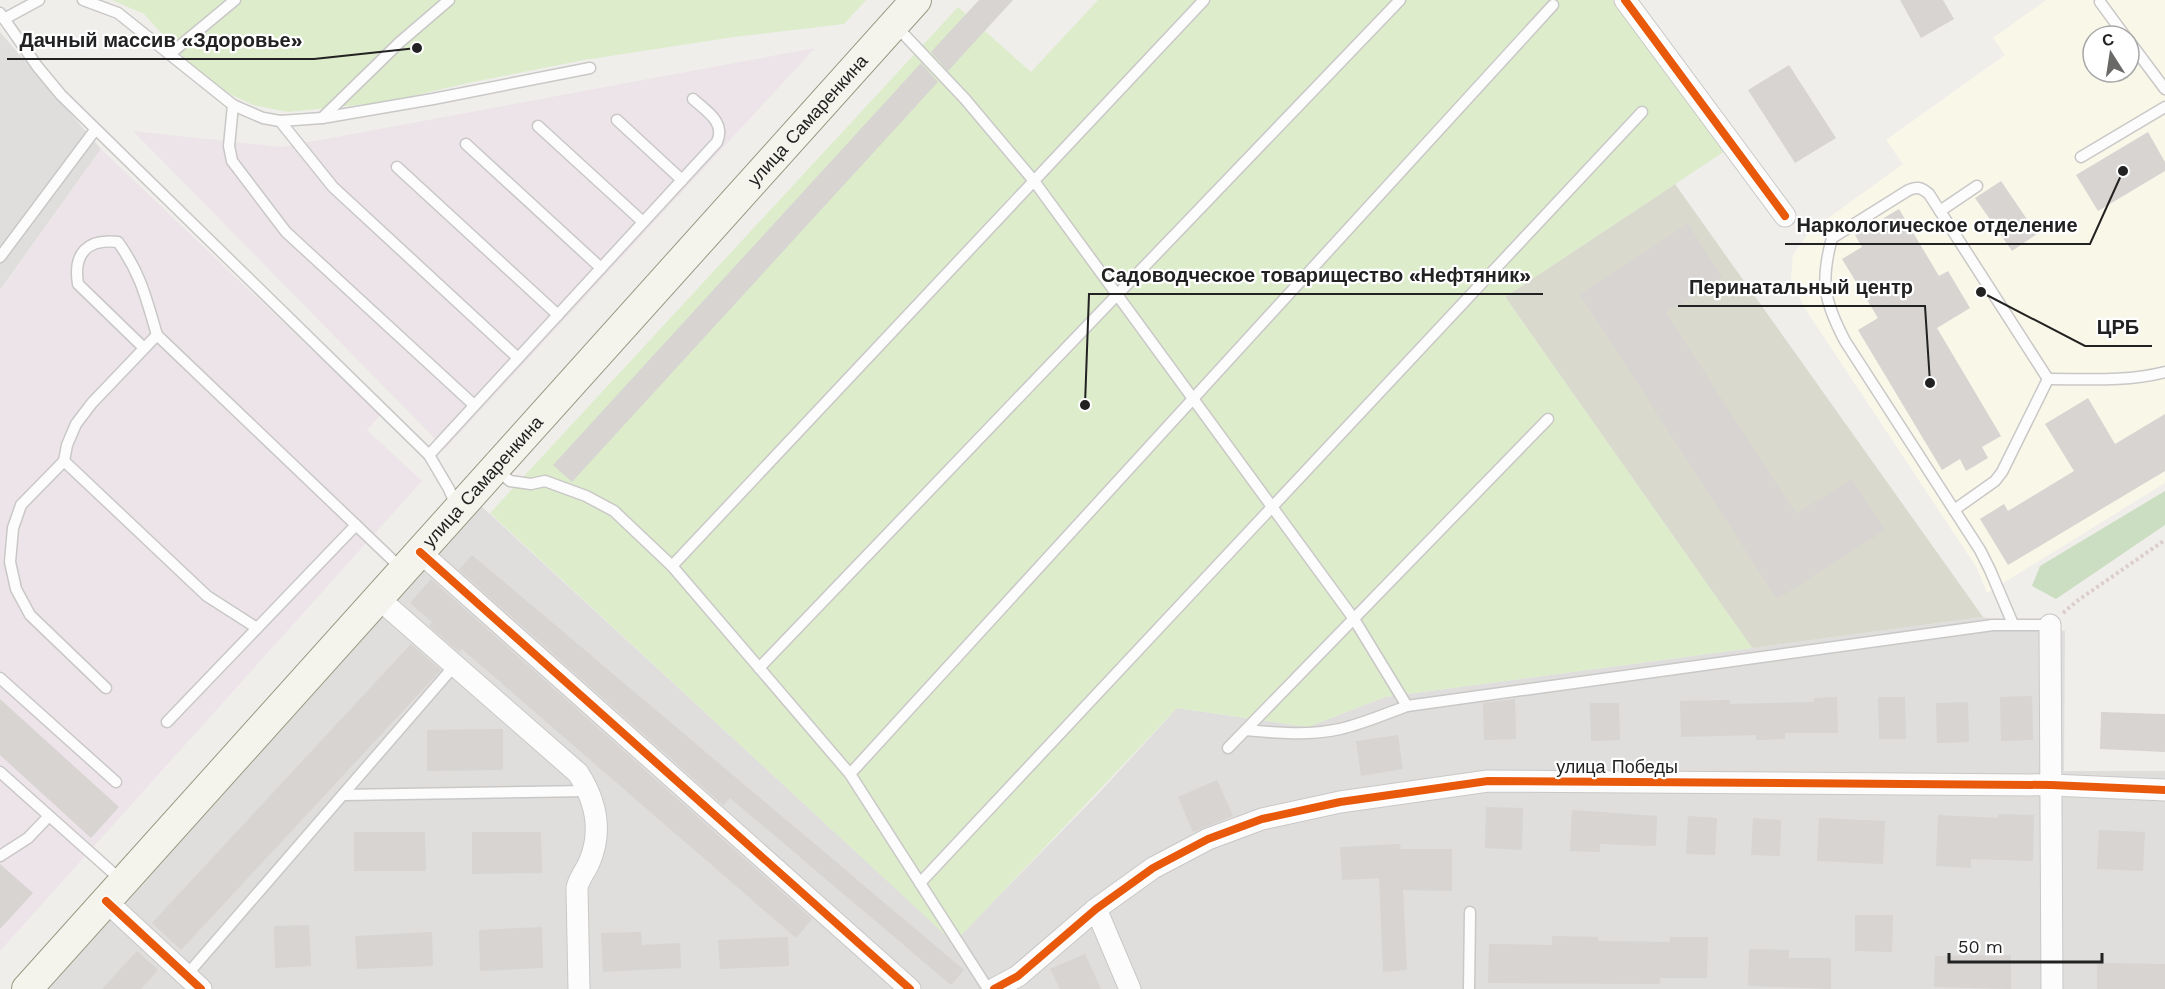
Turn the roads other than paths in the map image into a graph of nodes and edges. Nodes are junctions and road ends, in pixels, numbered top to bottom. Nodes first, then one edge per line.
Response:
1 (39, 0) edge
2 (83, 0) edge
3 (235, 0) edge
4 (449, 0) edge
5 (916, 0) edge
6 (1204, 0) edge
7 (1400, 0) edge
8 (1625, 0) edge
9 (2100, 2) dead end
10 (1553, 5) dead end
11 (2, 16) edge
12 (895, 24) junction
13 (2116, 24) edge
14 (170, 54) junction
15 (2141, 57) edge
16 (590, 68) dead end
17 (2165, 89) edge
18 (693, 99) dead end
19 (233, 105) junction
20 (2165, 107) edge
21 (1642, 112) dead end
22 (322, 118) junction
23 (617, 120) dead end
24 (280, 121) junction
25 (538, 126) dead end
26 (95, 130) junction
27 (466, 144) dead end
28 (2081, 157) dead end
29 (397, 167) dead end
30 (682, 180) junction
31 (1034, 181) junction
32 (1977, 186) dead end
33 (1940, 211) junction
34 (1785, 216) dead end
35 (643, 222) junction
36 (0, 257) edge
37 (601, 268) junction
38 (1117, 295) junction
39 (558, 315) junction
40 (157, 335) junction
41 (144, 348) junction
42 (518, 358) junction
43 (2165, 372) edge
44 (2048, 379) junction
45 (1193, 399) junction
46 (474, 405) junction
47 (1548, 418) dead end
48 (429, 454) junction
49 (64, 461) junction
50 (495, 468) junction
51 (1271, 508) junction
52 (457, 509) junction
53 (1954, 510) junction
54 (356, 525) junction
55 (411, 561) junction
56 (672, 566) junction
57 (378, 598) junction
58 (1354, 618) junction
59 (2013, 624) junction
60 (2050, 625) joint
61 (257, 628) junction
62 (455, 665) junction
63 (759, 668) junction
64 (0, 678) edge
65 (106, 688) dead end
66 (1407, 706) junction
67 (167, 722) dead end
68 (1246, 730) junction
69 (1228, 748) dead end
70 (0, 772) edge
71 (850, 774) junction
72 (116, 782) dead end
73 (2050, 785) junction
74 (589, 790) junction
75 (2165, 790) edge
76 (343, 795) junction
77 (49, 816) junction
78 (0, 856) edge
79 (920, 884) junction
80 (114, 892) junction
81 (1096, 909) junction
82 (1470, 912) dead end
83 (193, 983) edge
84 (27, 989) edge
85 (579, 989) edge
86 (910, 989) edge
87 (988, 989) edge
88 (994, 989) edge
89 (1130, 989) edge
90 (1469, 989) edge
91 (2052, 989) edge

1 - 11 lane
2 - 14 lane
3 - 14 lane
4 - 22 lane
5 - 12 main road, улица Самаренкина
6 - 31 lane
7 - 38 lane
8 - 34 street
9 - 13 lane
10 - 45 lane
11 - 26 lane
12 - 31 lane
12 - 50 main road, улица Самаренкина
14 - 19 lane
15 - 17 lane
16 - 22 lane
18 - 30 lane
19 - 24 lane
19 - 46 lane
20 - 28 lane
21 - 51 lane
22 - 24 lane
23 - 30 lane
24 - 42 lane
25 - 35 lane
26 - 36 lane
26 - 48 lane
27 - 37 lane
29 - 39 lane
30 - 35 lane
31 - 38 lane
31 - 56 lane
32 - 33 lane
33 - 44 lane
33 - 53 lane
35 - 37 lane
37 - 39 lane
38 - 45 lane
38 - 63 lane
39 - 42 lane
40 - 41 lane
40 - 41 lane
40 - 54 lane
41 - 49 lane
42 - 46 lane
43 - 44 lane
44 - 53 lane
45 - 51 lane
45 - 71 lane
46 - 48 lane
47 - 58 lane
48 - 52 lane
49 - 61 lane
49 - 65 lane
50 - 52 main road, улица Самаренкина
50 - 56 lane
51 - 58 lane
51 - 79 lane
52 - 55 main road, улица Самаренкина
53 - 59 lane
54 - 55 lane
54 - 61 lane
55 - 57 main road, улица Самаренкина
55 - 86 street
56 - 63 lane
57 - 62 street
57 - 80 main road, улица Самаренкина
58 - 66 lane
58 - 68 lane
59 - 60 lane
59 - 66 lane
60 - 73 street
61 - 67 lane
62 - 74 street
62 - 76 lane
63 - 71 lane
64 - 72 lane
66 - 68 lane
68 - 69 lane
70 - 77 lane
71 - 79 lane
73 - 75 street, улица Победы
73 - 81 street, улица Победы
73 - 91 street
74 - 76 lane
74 - 85 street
76 - 83 lane
77 - 78 lane
77 - 80 lane
79 - 87 lane
80 - 83 street
80 - 84 main road, улица Самаренкина
81 - 88 street, улица Победы
81 - 89 street
82 - 90 lane

